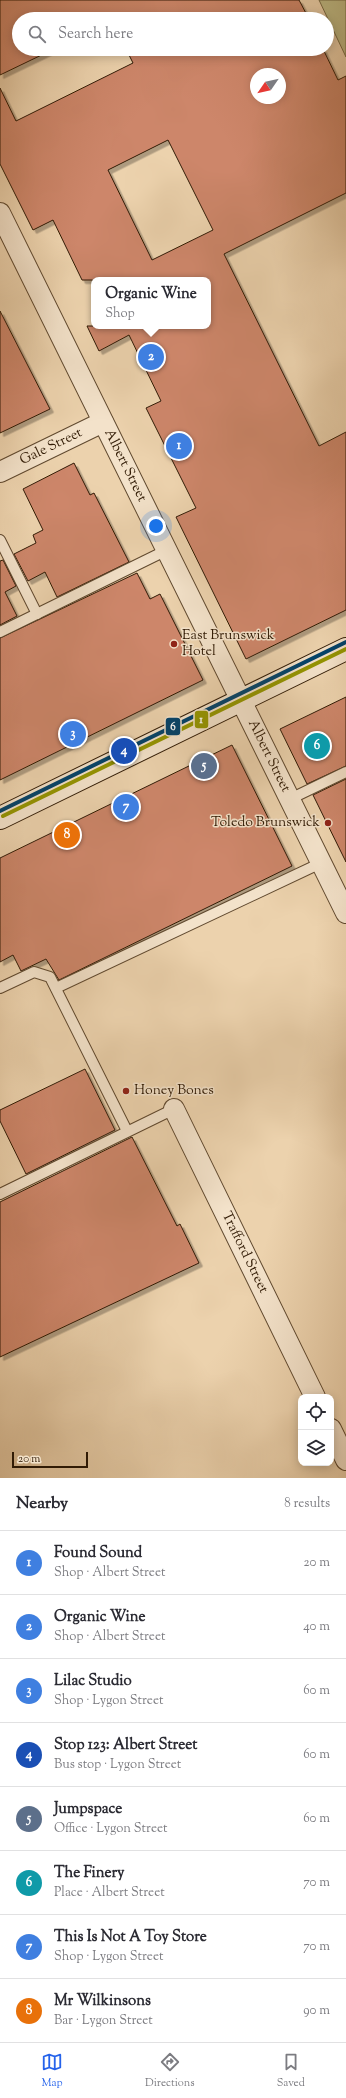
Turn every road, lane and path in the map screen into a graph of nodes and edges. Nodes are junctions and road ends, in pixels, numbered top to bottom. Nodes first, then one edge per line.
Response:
1 (0, 213) edge
2 (103, 422) junction
3 (0, 472) edge
4 (0, 540) edge
5 (167, 550) junction
6 (37, 614) junction
7 (0, 632) edge
8 (346, 649) edge
9 (241, 700) junction
10 (346, 772) edge
11 (290, 799) junction
12 (0, 818) edge
13 (321, 863) junction
14 (346, 913) edge
15 (0, 988) edge
16 (56, 988) junction
17 (174, 1109) joint
18 (127, 1131) junction
19 (0, 1194) edge
20 (314, 1394) edge
21 (331, 1430) edge
22 (346, 1460) edge

1 - 2 street, Albert Street
2 - 3 street, Gale Street
2 - 5 street, Albert Street
4 - 6 lane
5 - 6 lane
5 - 9 street, Albert Street
6 - 7 lane
8 - 9 street
9 - 11 street, Albert Street
9 - 12 street
10 - 11 lane
11 - 13 street, Albert Street
13 - 14 street, Albert Street
13 - 16 lane
15 - 16 lane
16 - 18 lane
17 - 18 lane
17 - 20 street, Trafford Street
18 - 19 lane
21 - 22 street

